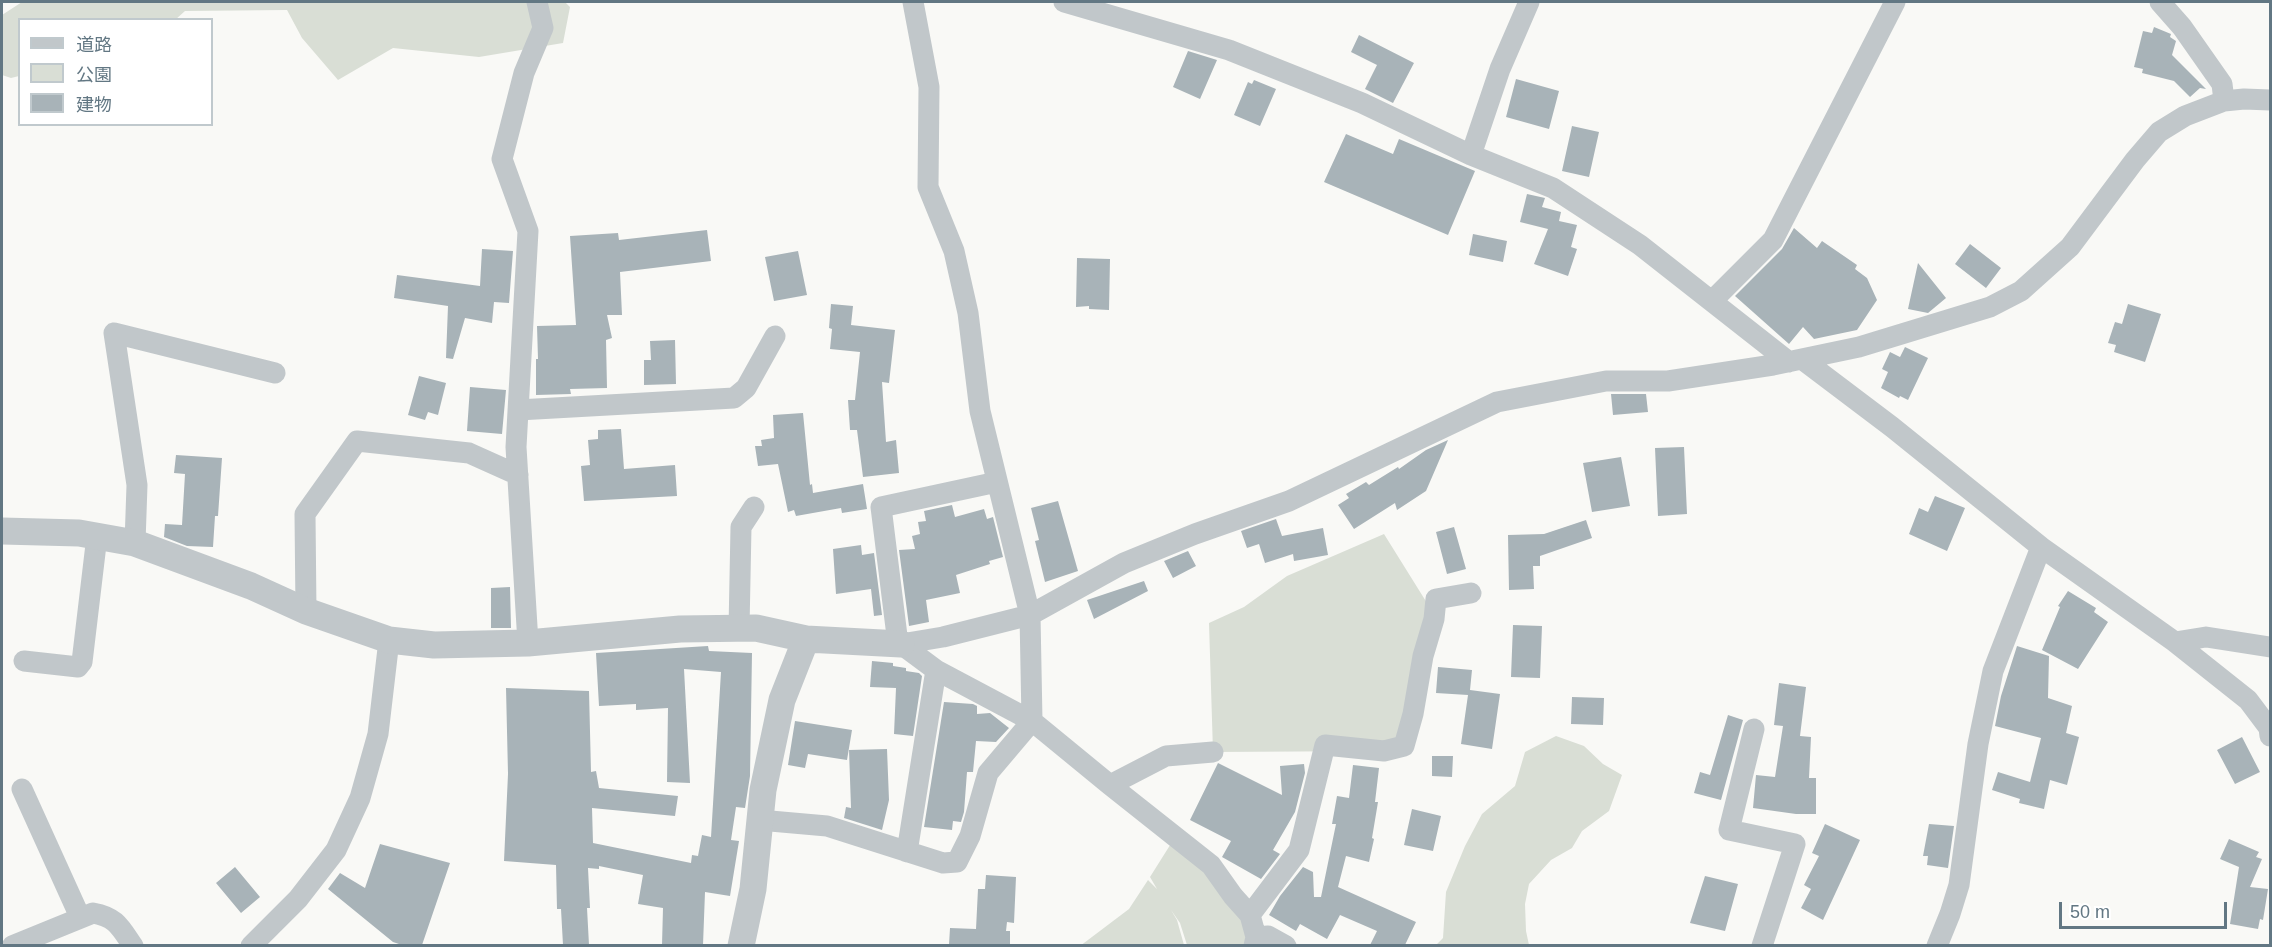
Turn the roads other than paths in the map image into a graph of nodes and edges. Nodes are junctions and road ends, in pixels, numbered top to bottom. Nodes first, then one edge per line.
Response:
1 (537, 2) edge
2 (913, 2) edge
3 (1064, 2) edge
4 (1528, 2) edge
5 (1894, 2) edge
6 (2160, 2) edge
7 (2271, 100) edge
8 (2224, 101) junction
9 (1471, 156) junction
10 (1712, 301) junction
11 (775, 336) dead end
12 (1796, 360) junction
13 (275, 373) dead end
14 (518, 410) junction
15 (518, 475) junction
16 (997, 482) junction
17 (754, 507) dead end
18 (2, 531) edge
19 (97, 536) junction
20 (135, 543) junction
21 (2041, 547) junction
22 (1471, 592) dead end
23 (306, 611) junction
24 (1030, 615) junction
25 (739, 628) junction
26 (806, 639) junction
27 (390, 640) junction
28 (2175, 642) junction
29 (528, 643) junction
30 (900, 644) junction
31 (2271, 647) edge
32 (24, 661) dead end
33 (936, 670) junction
34 (1032, 721) junction
35 (1754, 729) dead end
36 (2271, 736) edge
37 (1213, 752) dead end
38 (1110, 785) junction
39 (22, 789) dead end
40 (759, 820) junction
41 (907, 852) junction
42 (1250, 915) junction
43 (80, 917) junction
44 (1255, 941) edge
45 (14, 945) edge
46 (133, 945) edge
47 (252, 945) edge
48 (741, 945) edge
49 (1286, 945) edge
50 (1762, 945) edge
51 (1937, 945) edge

1 - 14 street
2 - 16 street
3 - 9 street
4 - 9 street
5 - 10 street
6 - 8 street
7 - 8 street
8 - 12 street
9 - 10 street
10 - 12 street
11 - 14 street
12 - 21 street
12 - 24 street
13 - 20 street
14 - 15 street
15 - 23 street
15 - 29 street
16 - 24 street
16 - 30 street
17 - 25 street
18 - 19 street
19 - 20 street
19 - 32 street
20 - 23 street
21 - 28 street
21 - 51 street
22 - 42 street
23 - 27 street
24 - 30 street
24 - 34 street
25 - 26 street
25 - 29 street
26 - 30 street
26 - 40 street
27 - 29 street
27 - 47 street
28 - 31 street
28 - 36 street
30 - 33 street
33 - 34 street
33 - 41 street
34 - 38 street
34 - 41 street
35 - 50 street
37 - 38 street
38 - 42 street
39 - 43 street
40 - 41 street
40 - 48 street
42 - 44 street
43 - 45 street
43 - 46 street
44 - 49 street

